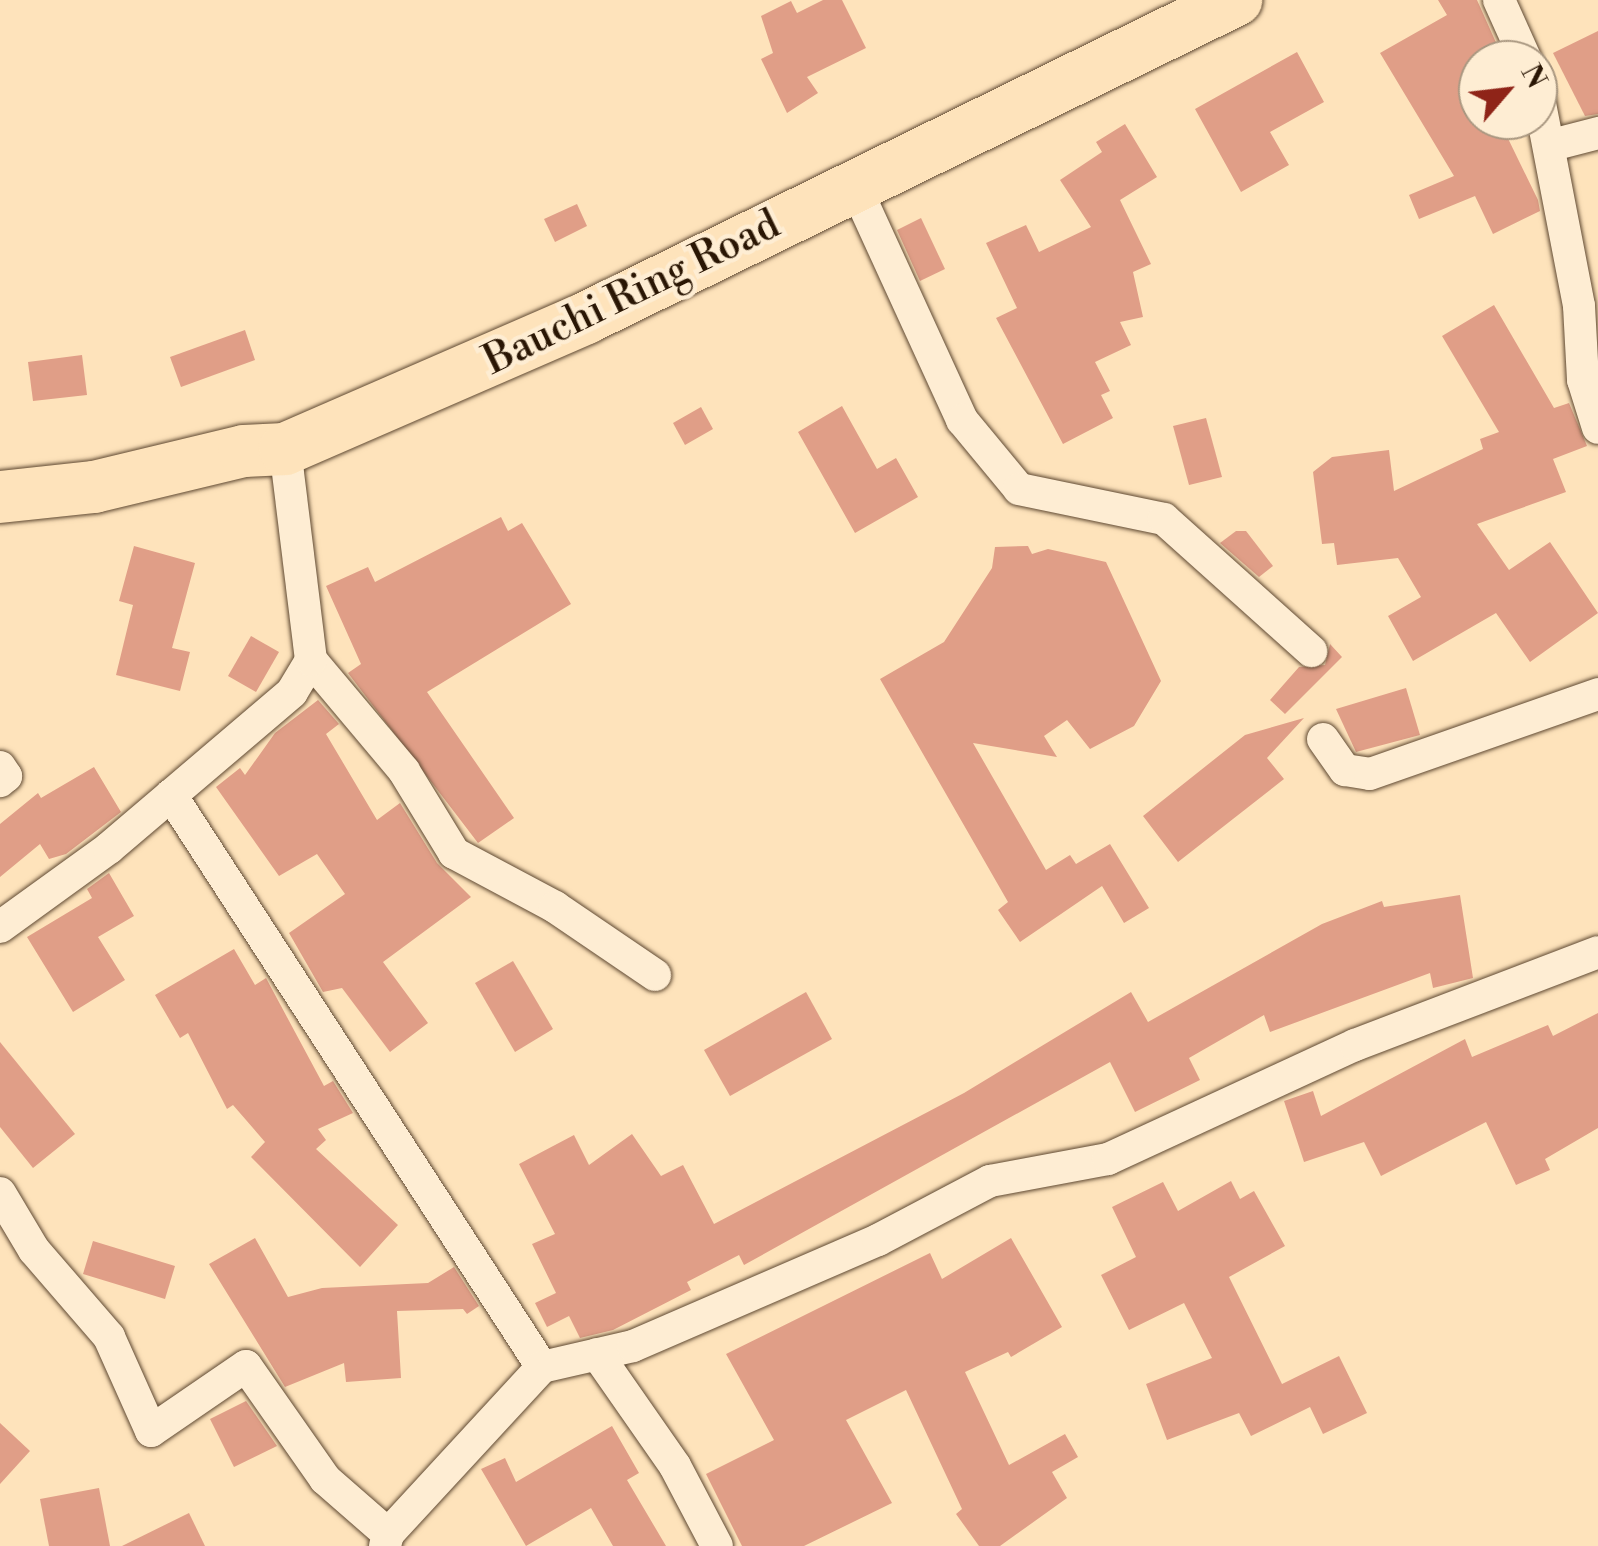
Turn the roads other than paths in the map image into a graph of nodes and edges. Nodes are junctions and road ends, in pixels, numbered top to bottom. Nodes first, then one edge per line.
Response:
1 (1500, 0) edge
2 (1211, 6) edge
3 (1517, 40) edge
4 (1598, 132) edge
5 (1551, 140) edge
6 (1552, 145) junction
7 (854, 184) junction
8 (1597, 422) edge
9 (286, 449) junction
10 (0, 497) edge
11 (1311, 651) dead end
12 (311, 660) junction
13 (1598, 694) edge
14 (1323, 739) dead end
15 (0, 766) edge
16 (0, 781) edge
17 (171, 794) junction
18 (0, 927) edge
19 (1598, 952) edge
20 (655, 975) dead end
21 (0, 1192) edge
22 (598, 1354) junction
23 (542, 1367) junction
24 (386, 1540) edge
25 (717, 1546) edge

1 - 3 street
2 - 7 main road, Bauchi Ring Road
4 - 6 street
5 - 6 street
6 - 8 street
7 - 9 main road, Bauchi Ring Road
7 - 11 street
9 - 10 main road, Bauchi Ring Road
9 - 12 street
12 - 17 street
12 - 20 street
13 - 14 street
15 - 16 street
17 - 18 street
17 - 23 street
19 - 22 street
21 - 24 street
22 - 23 street
22 - 25 street
23 - 24 street

